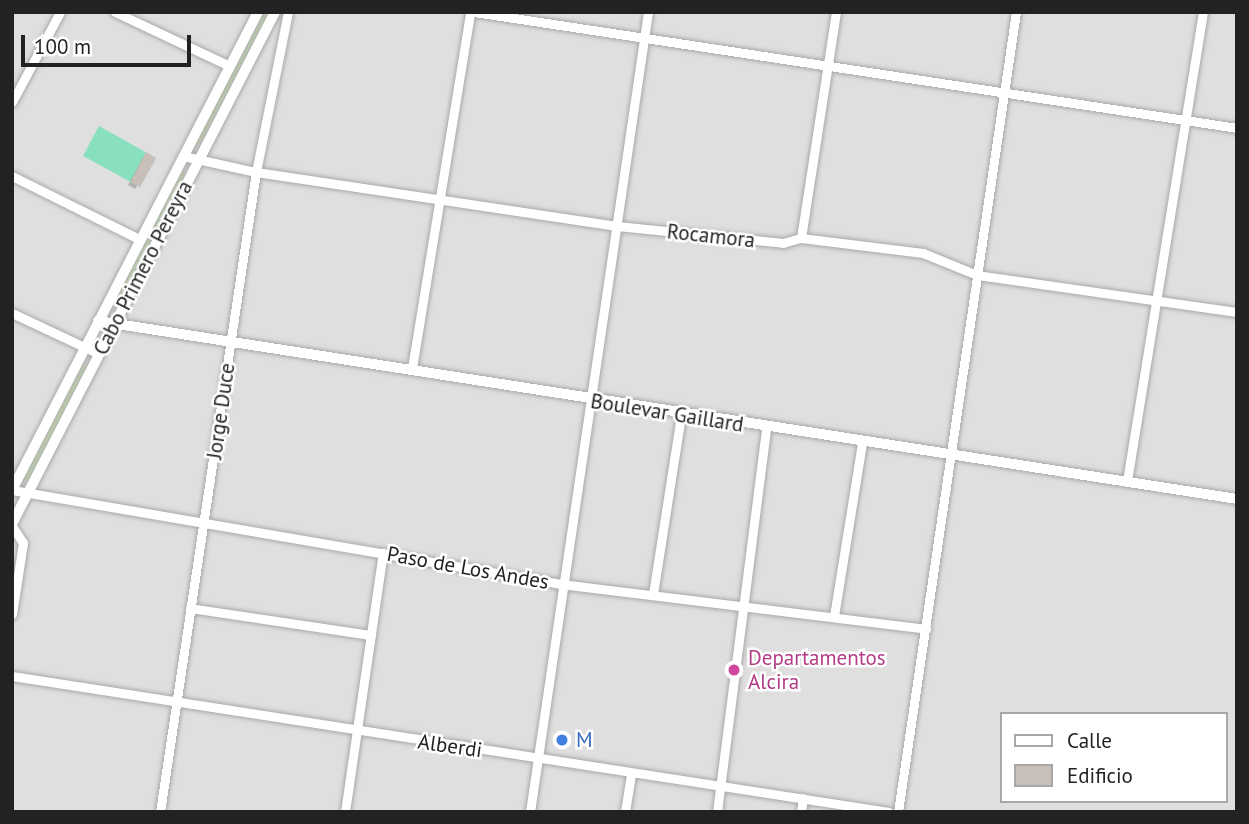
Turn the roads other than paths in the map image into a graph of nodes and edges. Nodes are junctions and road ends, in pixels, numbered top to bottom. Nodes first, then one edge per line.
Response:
1 (60, 12) edge
2 (115, 12) edge
3 (258, 12) edge
4 (275, 12) edge
5 (288, 12) edge
6 (472, 12) edge
7 (648, 12) edge
8 (836, 12) edge
9 (1016, 12) edge
10 (1203, 12) edge
11 (644, 40) junction
12 (230, 66) junction
13 (829, 68) junction
14 (1004, 93) junction
15 (12, 102) edge
16 (1183, 119) junction
17 (1237, 128) edge
18 (183, 156) junction
19 (198, 160) junction
20 (256, 172) junction
21 (12, 176) edge
22 (437, 200) junction
23 (617, 226) junction
24 (801, 238) junction
25 (139, 239) junction
26 (977, 275) junction
27 (1156, 299) junction
28 (12, 313) edge
29 (1237, 313) edge
30 (98, 321) junction
31 (115, 324) junction
32 (231, 339) junction
33 (85, 348) junction
34 (99, 354) junction
35 (412, 368) junction
36 (590, 401) junction
37 (681, 415) junction
38 (766, 429) junction
39 (862, 444) junction
40 (951, 458) junction
41 (1127, 481) junction
42 (12, 490) edge
43 (26, 494) junction
44 (1237, 499) edge
45 (12, 525) edge
46 (206, 526) junction
47 (383, 553) junction
48 (561, 584) junction
49 (653, 594) junction
50 (747, 605) junction
51 (190, 608) junction
52 (12, 614) edge
53 (834, 616) junction
54 (926, 629) junction
55 (371, 635) junction
56 (12, 676) edge
57 (178, 703) junction
58 (357, 732) junction
59 (538, 759) junction
60 (631, 774) junction
61 (721, 787) junction
62 (803, 798) junction
63 (160, 812) edge
64 (345, 812) edge
65 (530, 812) edge
66 (625, 812) edge
67 (716, 812) edge
68 (801, 812) edge
69 (889, 812) edge
70 (898, 812) edge

1 - 15 street
2 - 12 street
3 - 12 street, Cabo Primero Pereyra
4 - 19 street, Cabo Primero Pereyra
5 - 20 street, Jorge Duce
6 - 11 street
6 - 22 street
7 - 11 street
8 - 13 street
9 - 14 street
10 - 16 street
11 - 13 street
11 - 23 street
12 - 18 street, Cabo Primero Pereyra
13 - 14 street
13 - 24 street
14 - 16 street
14 - 26 street
16 - 17 street
16 - 27 street
18 - 19 street, Rocamora
18 - 25 street, Cabo Primero Pereyra
19 - 20 street, Rocamora
19 - 31 street, Cabo Primero Pereyra
20 - 22 street, Rocamora
20 - 32 street, Jorge Duce
21 - 25 street
22 - 23 street, Rocamora
22 - 35 street
23 - 24 street, Rocamora
23 - 36 street
24 - 26 street, Rocamora
25 - 30 street, Cabo Primero Pereyra
26 - 27 street, Rocamora
26 - 40 street
27 - 29 street, Rocamora
27 - 41 street
28 - 33 street
30 - 31 street, Boulevar Gaillard
30 - 33 street, Cabo Primero Pereyra
31 - 32 street, Boulevar Gaillard
31 - 34 street, Cabo Primero Pereyra
32 - 35 street, Boulevar Gaillard
32 - 46 street, Jorge Duce
33 - 34 street
33 - 42 street, Cabo Primero Pereyra
34 - 43 street, Cabo Primero Pereyra
35 - 36 street, Boulevar Gaillard
36 - 37 street, Boulevar Gaillard
36 - 48 street
37 - 38 street, Boulevar Gaillard
37 - 49 street
38 - 39 street, Boulevar Gaillard
38 - 50 street
39 - 40 street, Boulevar Gaillard
39 - 53 street
40 - 41 street, Boulevar Gaillard
40 - 54 street
41 - 44 street, Boulevar Gaillard
42 - 43 street, Paso de Los Andes
43 - 45 street, Cabo Primero Pereyra
43 - 46 street, Paso de Los Andes
45 - 52 street
46 - 47 street, Paso de Los Andes
46 - 51 street, Jorge Duce
47 - 48 street, Paso de Los Andes
47 - 55 street
48 - 49 street, Paso de Los Andes
48 - 59 street
49 - 50 street, Paso de Los Andes
50 - 53 street, Paso de Los Andes
50 - 61 street
51 - 55 street
51 - 57 street, Jorge Duce
53 - 54 street, Paso de Los Andes
54 - 70 street
55 - 58 street
56 - 57 street, Alberdi
57 - 58 street, Alberdi
57 - 63 street, Jorge Duce
58 - 59 street, Alberdi
58 - 64 street
59 - 60 street, Alberdi
59 - 65 street
60 - 61 street, Alberdi
60 - 66 street
61 - 62 street, Alberdi
61 - 67 street
62 - 68 street
62 - 69 street, Alberdi

